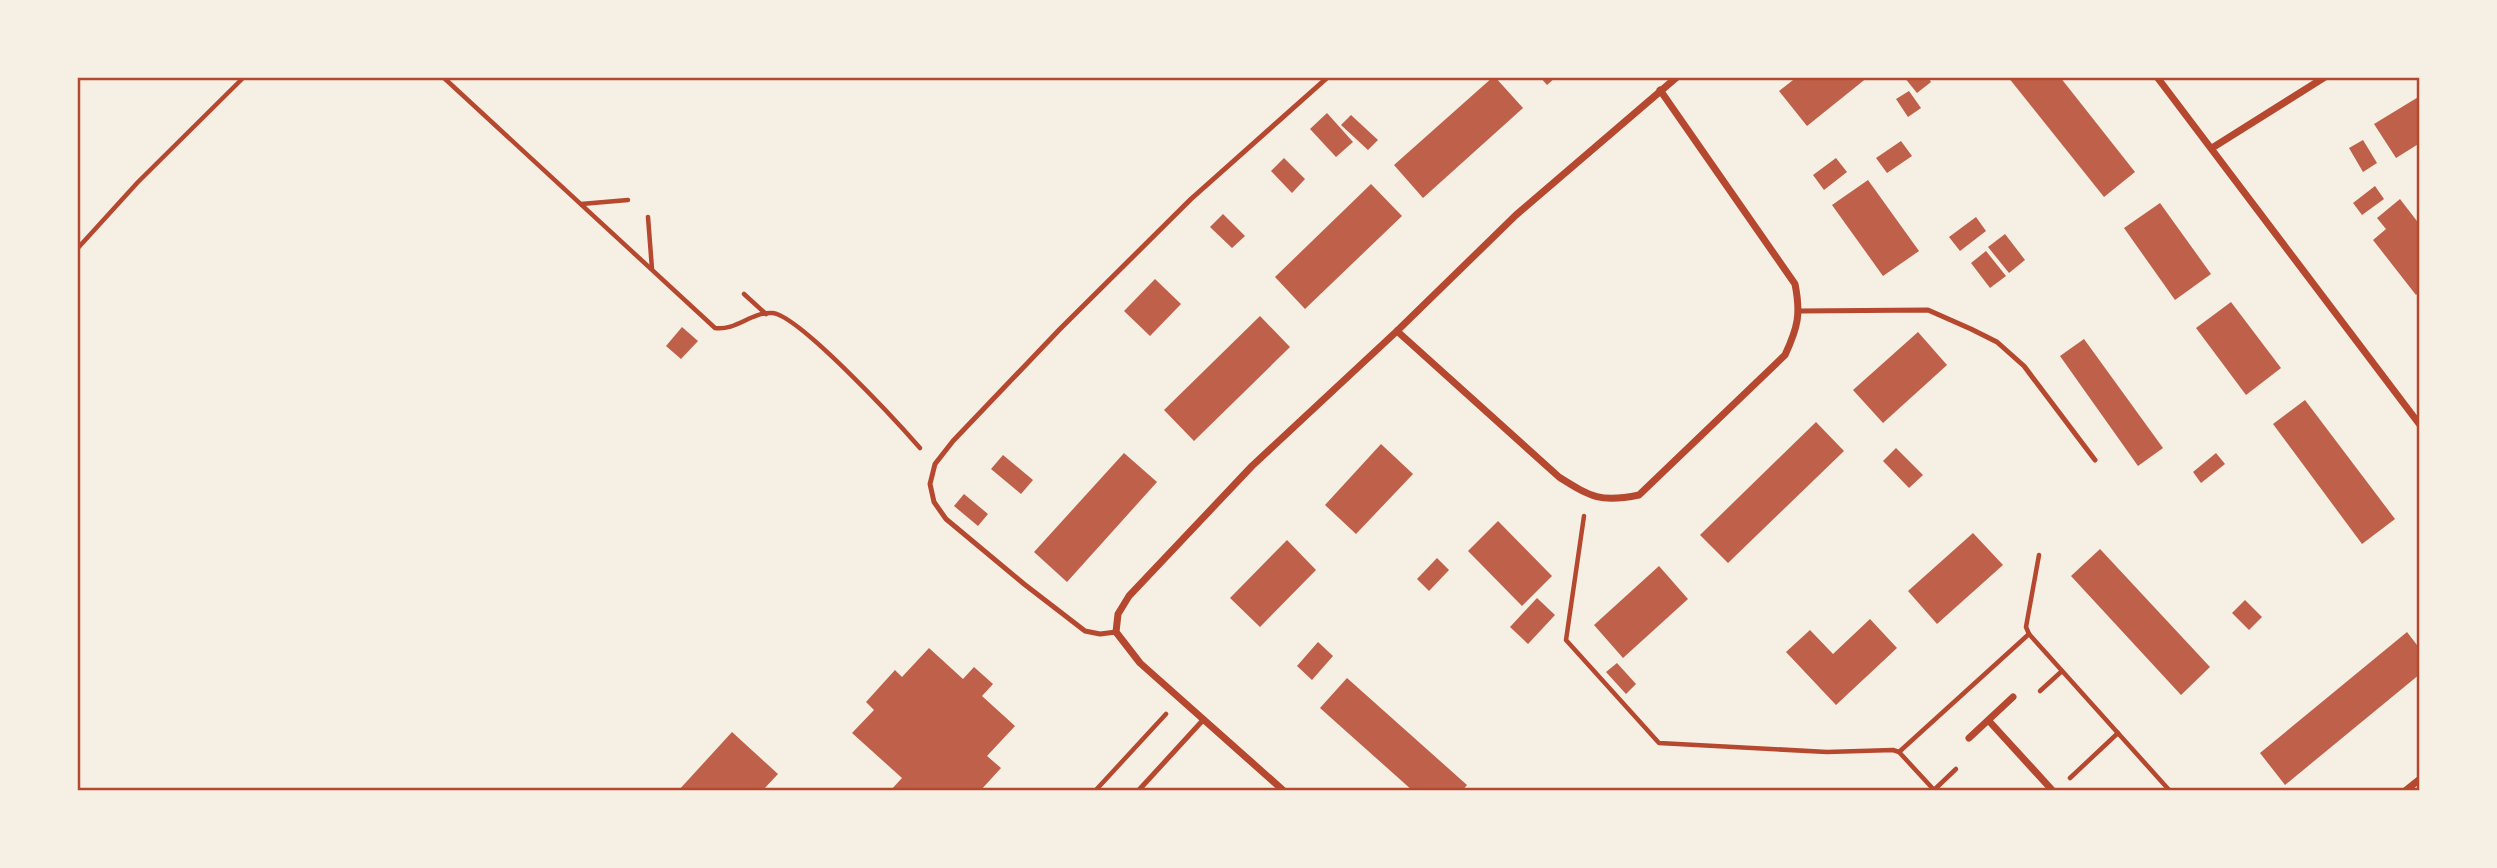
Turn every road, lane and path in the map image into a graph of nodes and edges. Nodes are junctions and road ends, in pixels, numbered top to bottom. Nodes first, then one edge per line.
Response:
1 (244, 77) edge
2 (443, 77) edge
3 (1328, 77) edge
4 (1677, 77) edge
5 (2157, 77) edge
6 (2325, 77) edge
7 (1660, 90) junction
8 (2212, 148) junction
9 (628, 200) dead end
10 (581, 204) junction
11 (648, 218) dead end
12 (77, 249) edge
13 (652, 270) junction
14 (744, 294) dead end
15 (1799, 311) junction
16 (766, 314) junction
17 (1396, 331) junction
18 (2420, 425) edge
19 (2095, 460) dead end
20 (935, 464) junction
21 (1588, 495) junction
22 (2039, 555) dead end
23 (1116, 632) junction
24 (2029, 634) dead end
25 (2062, 671) dead end
26 (2040, 691) dead end
27 (2013, 697) dead end
28 (1181, 698) junction
29 (1203, 719) junction
30 (1989, 721) junction
31 (2118, 733) dead end
32 (1969, 738) dead end
33 (1899, 752) dead end
34 (1956, 769) dead end
35 (2420, 779) edge
36 (2064, 783) dead end
37 (1934, 790) edge
38 (1096, 791) edge
39 (1138, 791) edge
40 (1284, 791) edge
41 (2053, 791) edge
42 (2405, 791) edge

1 - 12 path
2 - 10 path
3 - 20 lane
4 - 7 street
5 - 8 street
6 - 8 street
7 - 15 street
7 - 17 street
8 - 18 street
9 - 10 path
10 - 13 path
11 - 13 path
13 - 16 path
14 - 16 path
15 - 19 lane
15 - 21 street
16 - 20 path
17 - 21 street
17 - 23 street
20 - 23 lane
21 - 33 path
22 - 24 path
23 - 28 street
25 - 26 path
27 - 30 street
28 - 29 street
28 - 38 path
29 - 39 lane
29 - 40 street
30 - 32 street
30 - 41 street
31 - 36 path
34 - 37 path
35 - 42 street

